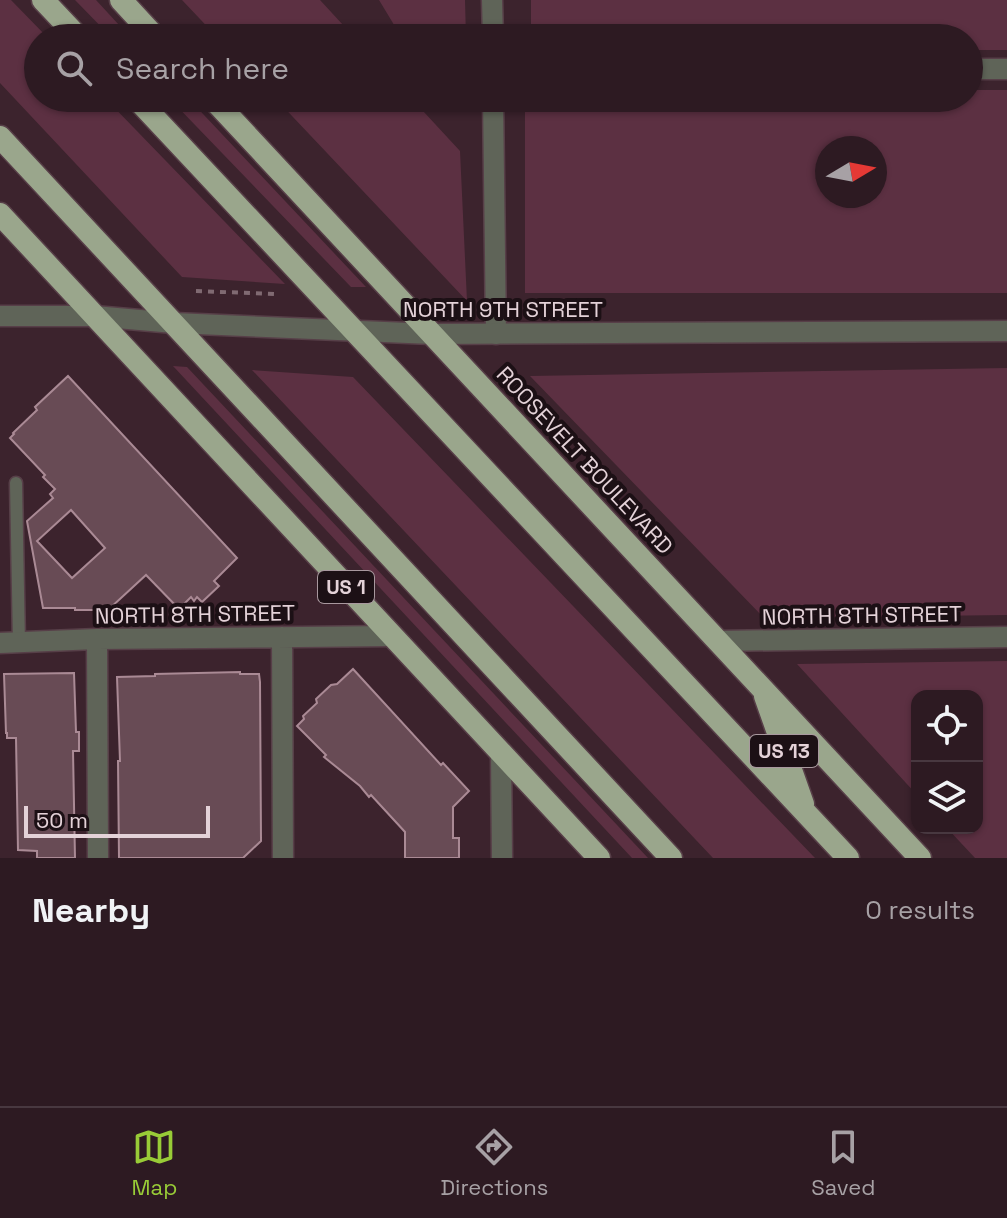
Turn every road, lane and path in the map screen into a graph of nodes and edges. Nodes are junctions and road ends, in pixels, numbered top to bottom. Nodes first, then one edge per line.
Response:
1 (43, 0) edge
2 (121, 0) edge
3 (492, 0) edge
4 (66, 24) edge
5 (143, 24) edge
6 (493, 24) edge
7 (983, 69) edge
8 (1007, 69) edge
9 (149, 112) edge
10 (225, 112) edge
11 (493, 112) edge
12 (0, 137) edge
13 (0, 214) edge
14 (196, 291) dead end
15 (276, 294) dead end
16 (0, 316) edge
17 (94, 316) junction
18 (174, 323) junction
19 (1007, 331) edge
20 (356, 332) junction
21 (432, 334) junction
22 (496, 334) junction
23 (16, 483) dead end
24 (391, 636) junction
25 (282, 637) junction
26 (1007, 637) edge
27 (97, 639) junction
28 (718, 641) junction
29 (9, 643) edge
30 (763, 689) junction
31 (501, 753) junction
32 (806, 812) junction
33 (98, 858) edge
34 (283, 858) edge
35 (502, 858) edge
36 (599, 858) edge
37 (671, 858) edge
38 (848, 858) edge
39 (920, 858) edge

1 - 4 highway
2 - 5 highway
3 - 6 street
7 - 8 street
9 - 20 highway
10 - 21 highway, ROOSEVELT BOULEVARD
11 - 22 street
12 - 18 highway, US 1
13 - 17 highway, US 1
14 - 15 path
16 - 17 street, NORTH 9TH STREET
17 - 18 street, NORTH 9TH STREET
17 - 24 highway, US 1
18 - 20 street, NORTH 9TH STREET
18 - 37 highway, US 1
19 - 22 street, NORTH 9TH STREET
20 - 21 street, NORTH 9TH STREET
20 - 32 highway
21 - 22 street, NORTH 9TH STREET
21 - 28 highway, ROOSEVELT BOULEVARD
23 - 29 lane
24 - 25 street, NORTH 8TH STREET
24 - 31 highway, US 1
25 - 27 street, NORTH 8TH STREET
25 - 34 street
26 - 28 street, NORTH 8TH STREET
27 - 29 street, NORTH 8TH STREET
27 - 33 street
28 - 30 highway, ROOSEVELT BOULEVARD
30 - 32 highway, US 13
30 - 39 highway, ROOSEVELT BOULEVARD
31 - 35 street
31 - 36 highway, US 1
32 - 38 highway

